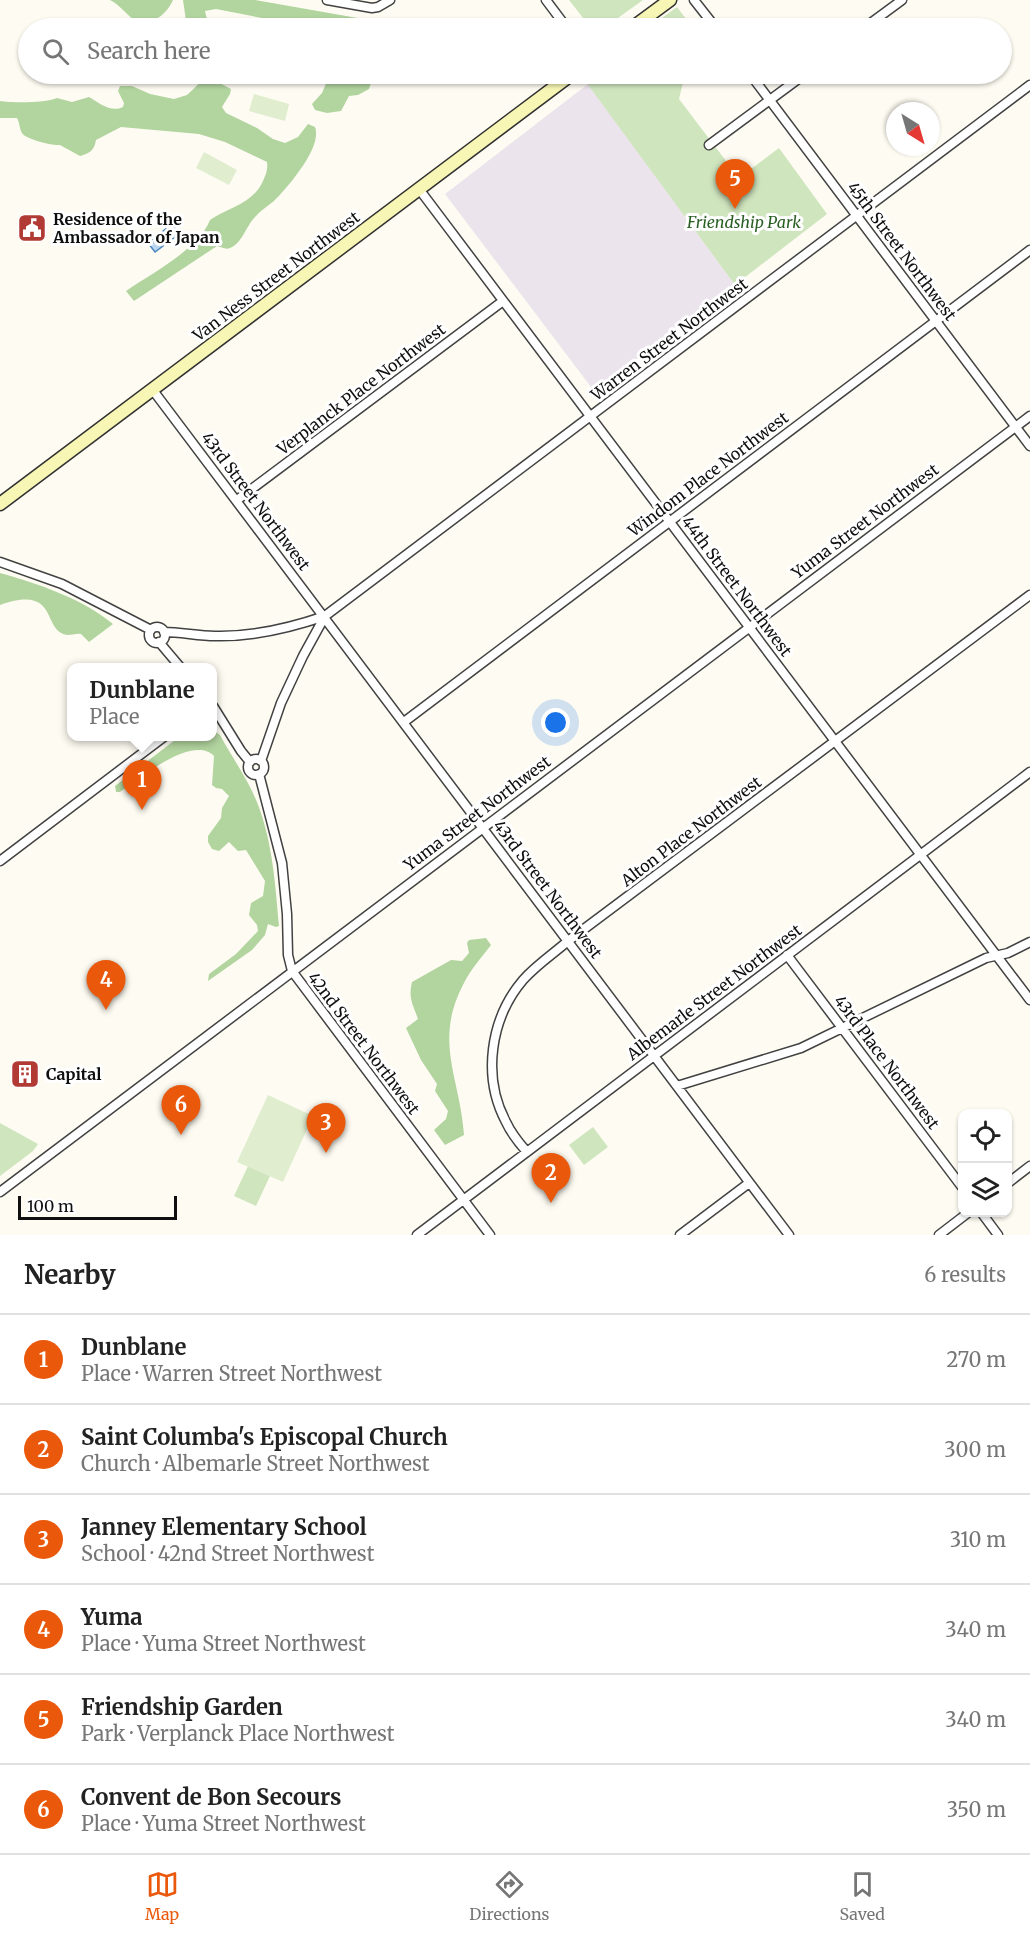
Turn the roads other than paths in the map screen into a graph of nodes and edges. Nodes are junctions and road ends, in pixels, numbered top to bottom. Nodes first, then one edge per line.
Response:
1 (327, 0) edge
2 (390, 0) edge
3 (546, 0) edge
4 (670, 0) edge
5 (694, 0) edge
6 (902, 0) edge
7 (560, 18) edge
8 (646, 18) edge
9 (708, 18) edge
10 (878, 18) edge
11 (559, 84) edge
12 (758, 84) edge
13 (792, 84) edge
14 (1030, 85) edge
15 (770, 100) junction
16 (709, 146) dead end
17 (419, 189) junction
18 (857, 216) junction
19 (1030, 250) edge
20 (503, 301) junction
21 (936, 321) junction
22 (152, 389) junction
23 (1030, 416) edge
24 (590, 417) junction
25 (1016, 427) junction
26 (1030, 446) edge
27 (237, 500) junction
28 (0, 504) edge
29 (670, 522) junction
30 (0, 562) edge
31 (1030, 595) edge
32 (325, 616) junction
33 (750, 627) junction
34 (151, 630) junction
35 (164, 633) junction
36 (159, 642) junction
37 (177, 663) edge
38 (217, 712) edge
39 (404, 722) junction
40 (158, 741) edge
41 (835, 741) junction
42 (261, 761) junction
43 (250, 762) junction
44 (1030, 772) edge
45 (259, 774) junction
46 (483, 828) junction
47 (921, 855) junction
48 (0, 861) edge
49 (568, 941) junction
50 (1030, 942) edge
51 (788, 955) junction
52 (996, 956) junction
53 (292, 971) junction
54 (1030, 1000) edge
55 (843, 1028) junction
56 (654, 1056) junction
57 (677, 1086) junction
58 (527, 1152) junction
59 (1030, 1166) edge
60 (958, 1180) edge
61 (1012, 1180) edge
62 (750, 1183) junction
63 (0, 1192) edge
64 (464, 1200) junction
65 (962, 1217) edge
66 (985, 1217) edge
67 (417, 1235) edge
68 (490, 1235) edge
69 (680, 1235) edge
70 (789, 1235) edge
71 (939, 1235) edge
72 (998, 1235) edge

1 - 2 street
3 - 7 street
4 - 8 street
5 - 9 street
6 - 10 street
11 - 17 street, Van Ness Street Northwest
12 - 15 street, 45th Street Northwest
13 - 15 street
14 - 18 street, Warren Street Northwest
15 - 16 street
15 - 18 street, 45th Street Northwest
17 - 20 street, 44th Street Northwest
17 - 22 street, Van Ness Street Northwest
18 - 21 street, 45th Street Northwest
18 - 24 street, Warren Street Northwest
19 - 21 street, Windom Place Northwest
20 - 24 street, 44th Street Northwest
20 - 27 street, Verplanck Place Northwest
21 - 25 street, 45th Street Northwest
21 - 29 street, Windom Place Northwest
22 - 27 street, 43rd Street Northwest
22 - 28 street, Van Ness Street Northwest
23 - 25 street, Yuma Street Northwest
24 - 29 street, 44th Street Northwest
24 - 32 street, Warren Street Northwest
25 - 26 street, 45th Street Northwest
25 - 33 street, Yuma Street Northwest
27 - 32 street, 43rd Street Northwest
29 - 33 street, 44th Street Northwest
29 - 39 street, Windom Place Northwest
30 - 34 street
31 - 41 street, Alton Place Northwest
32 - 35 street, Warren Street Northwest
32 - 39 street, 43rd Street Northwest
32 - 42 street, Warren Street Northwest
33 - 41 street, 44th Street Northwest
33 - 46 street, Yuma Street Northwest
34 - 35 street
34 - 36 street
35 - 36 street
36 - 37 street
38 - 43 street, 42nd Street Northwest
39 - 46 street, 43rd Street Northwest
40 - 48 street
41 - 47 street, 44th Street Northwest
41 - 49 street, Alton Place Northwest
42 - 43 street
42 - 45 street, 42nd Street Northwest
43 - 45 street, 42nd Street Northwest
44 - 47 street, Albemarle Street Northwest
45 - 53 street, 42nd Street Northwest
46 - 49 street, 43rd Street Northwest
46 - 53 street, Yuma Street Northwest
47 - 51 street, Albemarle Street Northwest
47 - 52 street, 44th Street Northwest
49 - 56 street, 43rd Street Northwest
49 - 58 street, Alton Place Northwest
50 - 52 street
51 - 55 street, 43rd Place Northwest
51 - 56 street, Albemarle Street Northwest
52 - 54 street, 44th Street Northwest
52 - 55 street
53 - 63 street, Yuma Street Northwest
53 - 64 street, 42nd Street Northwest
55 - 57 street
55 - 60 street, 43rd Place Northwest
56 - 57 street, 43rd Street Northwest
56 - 58 street, Albemarle Street Northwest
57 - 62 street, 43rd Street Northwest
58 - 64 street, Albemarle Street Northwest
59 - 61 street
62 - 69 street
62 - 70 street, 43rd Street Northwest
64 - 67 street, Albemarle Street Northwest
64 - 68 street, 42nd Street Northwest
65 - 71 street
66 - 72 street

